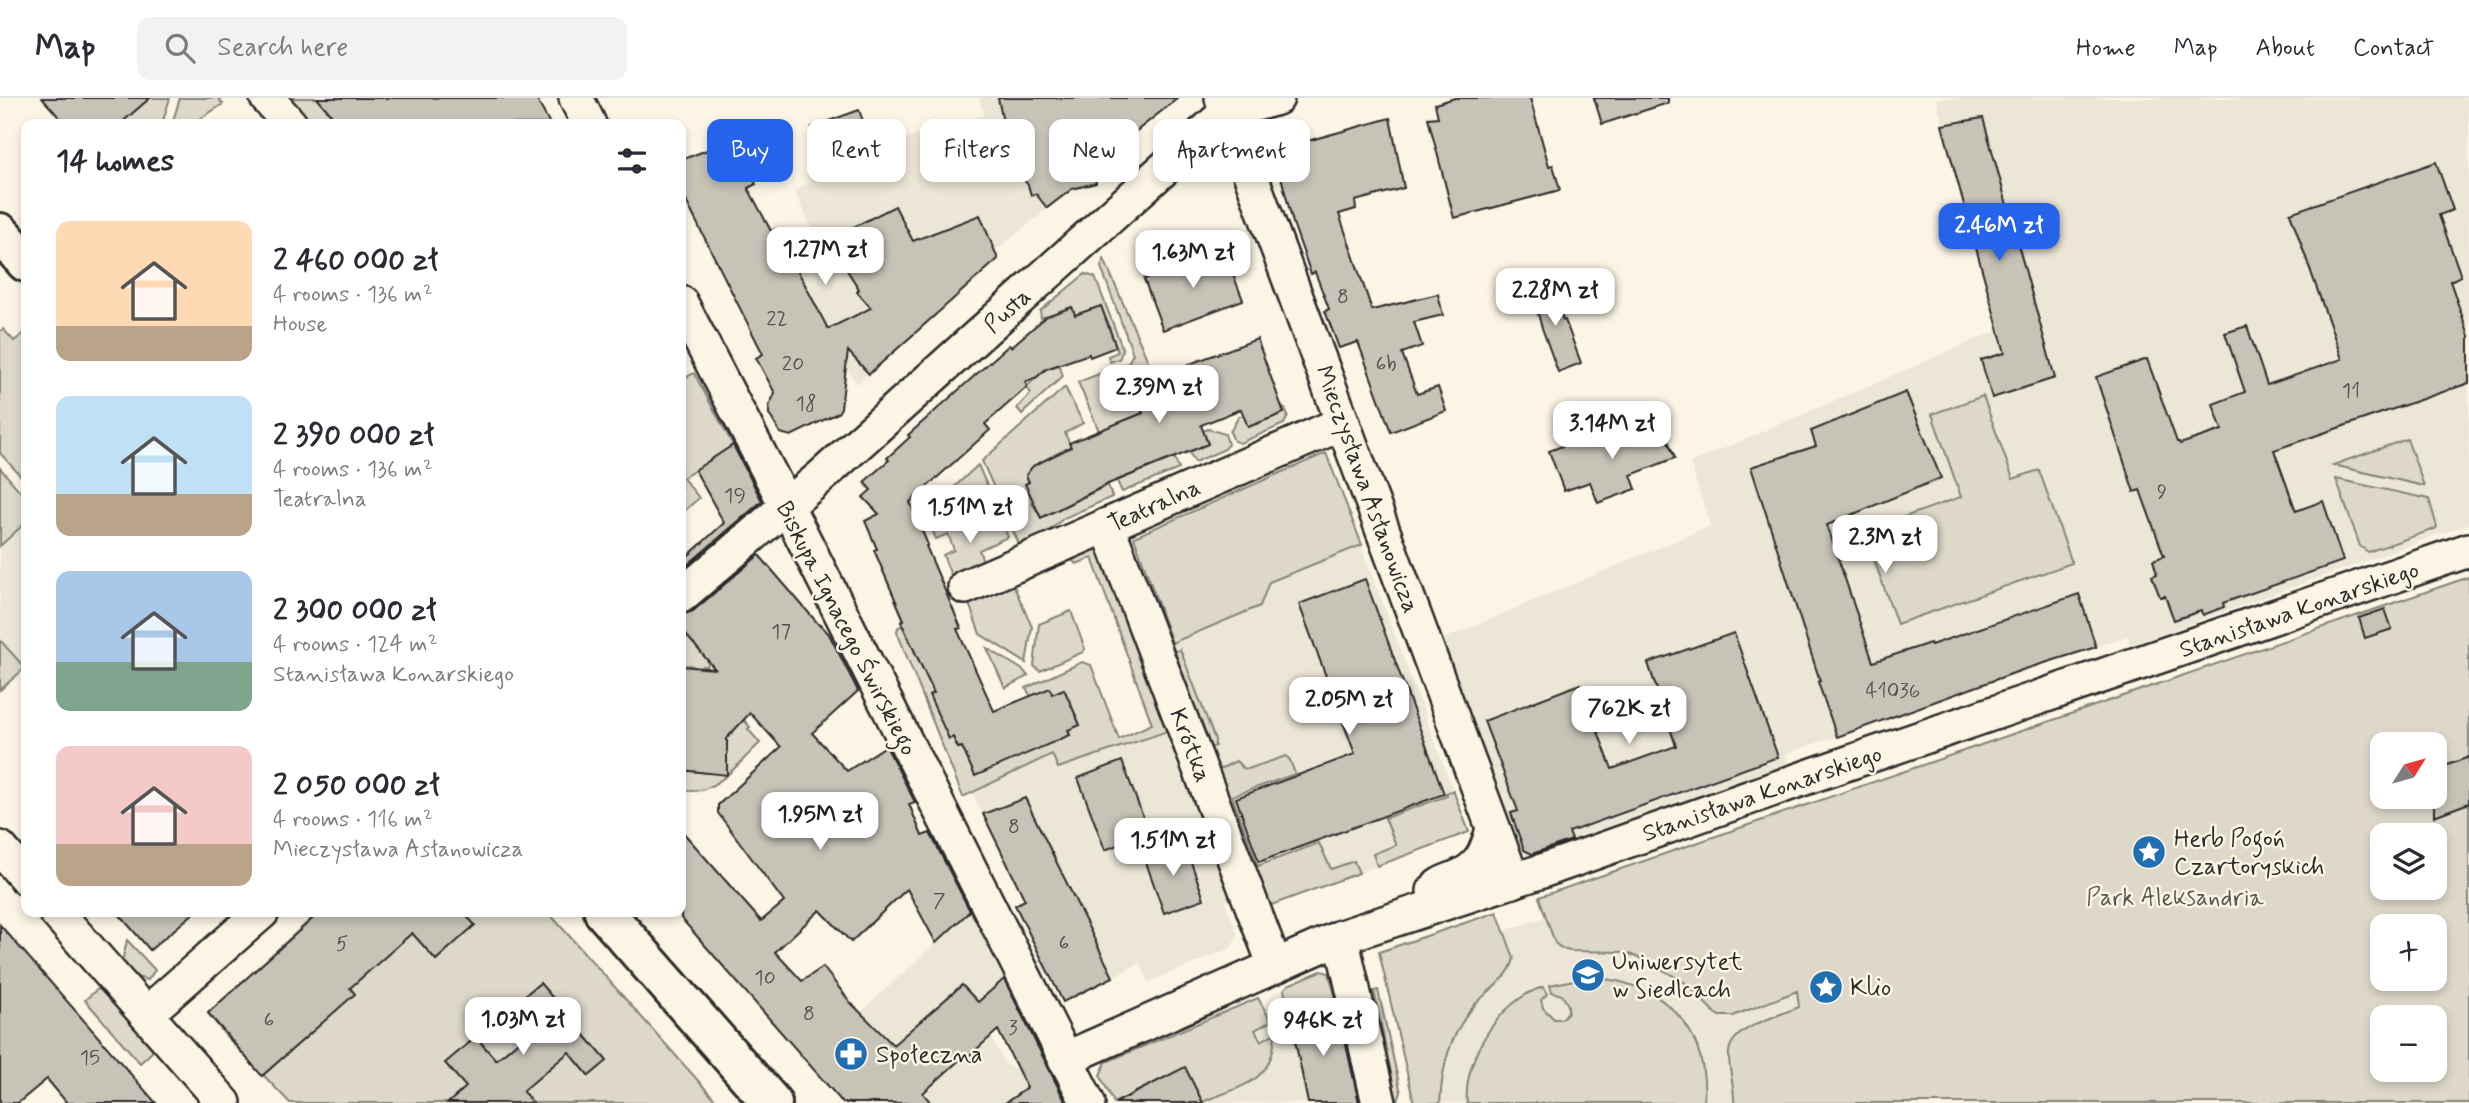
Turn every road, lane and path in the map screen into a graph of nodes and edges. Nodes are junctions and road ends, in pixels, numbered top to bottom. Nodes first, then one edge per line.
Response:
1 (267, 98) edge
2 (576, 98) edge
3 (1277, 98) edge
4 (1225, 105) edge
5 (286, 119) edge
6 (586, 119) edge
7 (0, 233) edge
8 (21, 256) edge
9 (686, 313) edge
10 (1343, 423) junction
11 (786, 507) junction
12 (1107, 525) junction
13 (2469, 550) edge
14 (965, 587) dead end
15 (686, 592) edge
16 (1493, 829) junction
17 (1513, 881) junction
18 (1418, 912) junction
19 (60, 917) edge
20 (256, 917) edge
21 (608, 917) edge
22 (1341, 937) junction
23 (1275, 966) junction
24 (146, 1014) junction
25 (1065, 1059) junction
26 (224, 1103) edge
27 (772, 1103) edge
28 (1087, 1103) edge
29 (1379, 1103) edge

1 - 5 street
2 - 6 street
3 - 4 street
4 - 10 street, Mieczysława Asłanowicza
4 - 11 street, Pusta
7 - 8 main road
9 - 11 street, Biskupa Ignacego Świrskiego
10 - 12 street, Teatralna
10 - 16 street, Mieczysława Asłanowicza
11 - 15 street, Pusta
11 - 25 street, Biskupa Ignacego Świrskiego
12 - 14 street, Teatralna
12 - 23 street, Krótka
13 - 17 street, Stanisława Konarskiego
16 - 17 street, Mieczysława Asłanowicza
16 - 18 street
17 - 18 street, Stanisława Konarskiego
18 - 22 street, Stanisława Konarskiego
19 - 24 street
20 - 24 street
21 - 27 main road
22 - 23 street, Stanisława Konarskiego
22 - 29 street
23 - 25 street, Stanisława Konarskiego
24 - 26 street
25 - 28 street, Biskupa Ignacego Świrskiego

